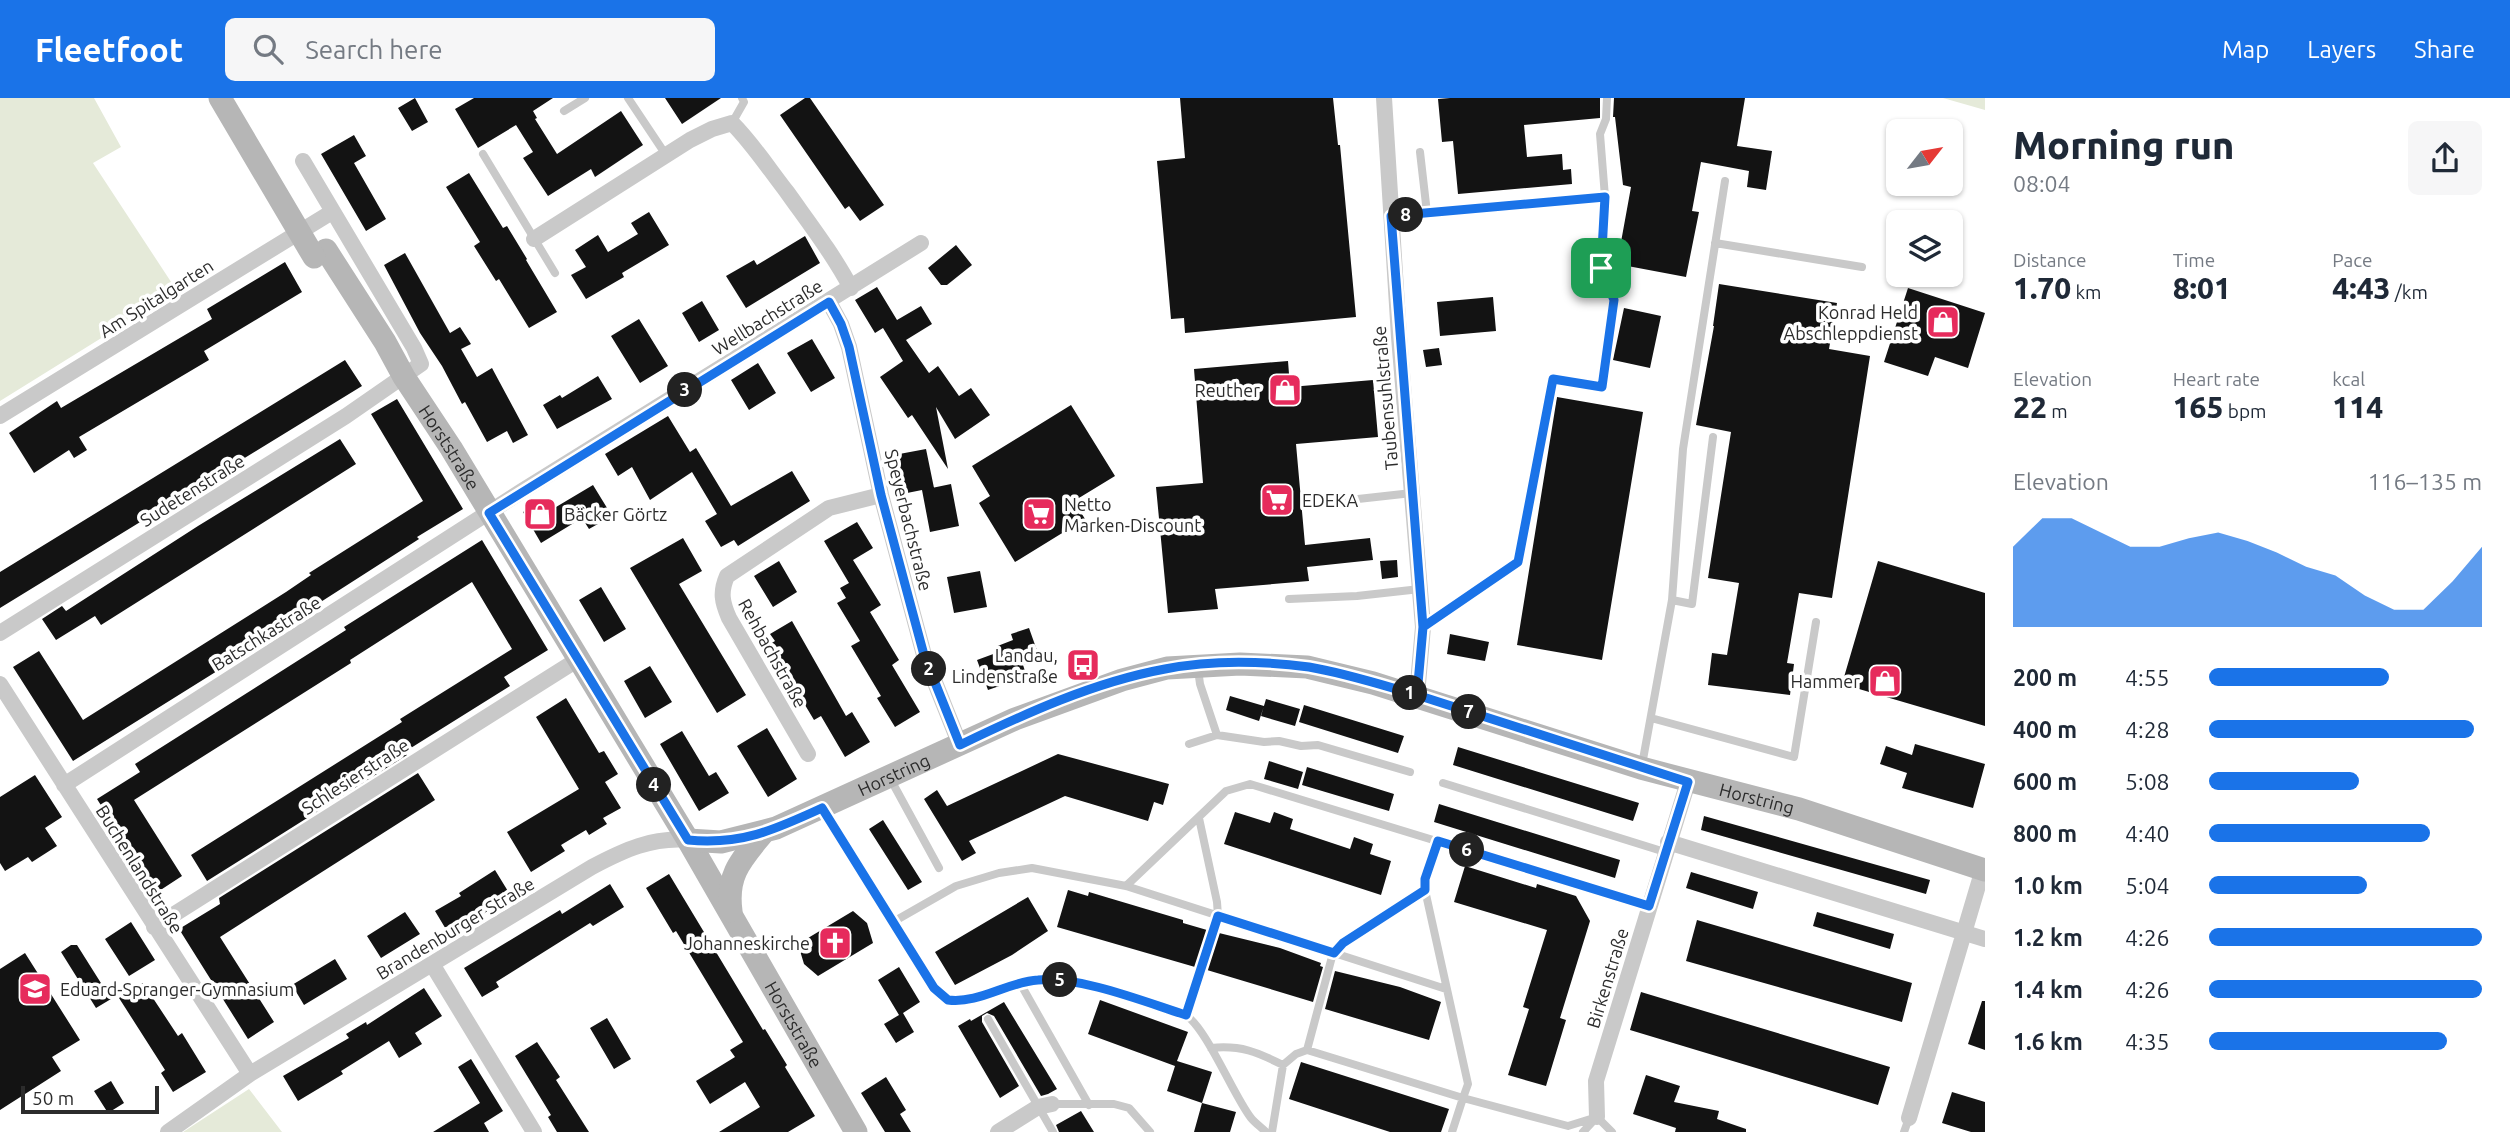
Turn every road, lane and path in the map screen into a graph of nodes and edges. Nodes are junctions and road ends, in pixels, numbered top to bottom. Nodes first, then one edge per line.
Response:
1 (220, 98) edge
2 (238, 98) edge
3 (585, 98) edge
4 (628, 98) edge
5 (741, 98) edge
6 (1384, 98) edge
7 (1607, 98) edge
8 (564, 111) dead end
9 (732, 124) junction
10 (1420, 152) dead end
11 (483, 154) dead end
12 (666, 155) junction
13 (303, 161) dead end
14 (1725, 181) dead end
15 (1605, 197) junction
16 (332, 212) junction
17 (1427, 213) junction
18 (1391, 216) junction
19 (534, 239) junction
20 (921, 243) dead end
21 (1715, 243) junction
22 (320, 254) junction
23 (1862, 267) dead end
24 (555, 273) dead end
25 (851, 288) junction
26 (829, 302) junction
27 (404, 377) junction
28 (0, 416) edge
29 (1713, 437) dead end
30 (1412, 493) junction
31 (881, 495) junction
32 (1340, 501) dead end
33 (489, 513) junction
34 (1420, 589) junction
35 (1289, 599) dead end
36 (1672, 600) junction
37 (1816, 622) dead end
38 (1423, 627) junction
39 (0, 633) edge
40 (577, 660) junction
41 (1197, 665) junction
42 (0, 684) edge
43 (1417, 695) junction
44 (1651, 718) junction
45 (1217, 735) junction
46 (1189, 744) dead end
47 (960, 745) junction
48 (808, 754) dead end
49 (1641, 768) junction
50 (1410, 772) dead end
51 (889, 777) junction
52 (1688, 782) junction
53 (1443, 783) dead end
54 (64, 785) junction
55 (822, 808) junction
56 (1199, 818) junction
57 (763, 833) junction
58 (688, 840) junction
59 (1438, 841) junction
60 (1666, 847) junction
61 (939, 868) dead end
62 (1984, 869) edge
63 (1126, 886) junction
64 (1425, 890) junction
65 (1649, 906) junction
66 (732, 915) junction
67 (1218, 916) junction
68 (893, 922) junction
69 (154, 927) junction
70 (1964, 933) junction
71 (1985, 939) edge
72 (1334, 953) junction
73 (432, 964) junction
74 (1020, 983) junction
75 (1446, 989) junction
76 (1186, 1015) junction
77 (988, 1019) dead end
78 (1211, 1048) junction
79 (1307, 1050) junction
80 (1283, 1065) junction
81 (250, 1074) junction
82 (1463, 1098) junction
83 (1045, 1105) junction
84 (1089, 1105) junction
85 (1598, 1117) junction
86 (1906, 1125) edge
87 (168, 1132) edge
88 (534, 1132) edge
89 (856, 1132) edge
90 (998, 1132) edge
91 (1053, 1132) edge
92 (1150, 1132) edge
93 (1266, 1132) edge
94 (1272, 1132) edge
95 (1452, 1132) edge
96 (1583, 1132) edge
97 (1612, 1132) edge

1 - 22 street, Horststraße, bridge
2 - 22 street, Horststraße
3 - 8 lane
4 - 12 lane
5 - 9 lane
6 - 18 street, Taubensuhlstraße
7 - 15 lane
9 - 12 street
9 - 25 street
10 - 17 lane
11 - 19 lane
12 - 19 street
13 - 16 street
14 - 21 lane
15 - 17 lane
15 - 38 lane
16 - 27 street
16 - 28 street, Am Spitalgarten
17 - 18 lane
18 - 30 street, Taubensuhlstraße
19 - 24 lane
20 - 25 street, Wellbachstraße
21 - 23 lane
21 - 36 lane
22 - 27 street, Horststraße
25 - 26 street, Wellbachstraße
26 - 31 street, Speyerbachstraße
26 - 33 street, Wellbachstraße
27 - 33 street, Horststraße
27 - 39 street, Sudetenstraße
29 - 36 lane
30 - 32 lane
30 - 34 street, Taubensuhlstraße
31 - 47 street, Speyerbachstraße
31 - 48 street, Rehbachstraße
33 - 40 street, Horststraße
33 - 54 street, Batschkastraße
34 - 35 lane
34 - 38 street, Taubensuhlstraße
36 - 44 lane
37 - 44 lane
38 - 43 street, Taubensuhlstraße
40 - 58 street, Horststraße
40 - 69 street, Schlesierstraße
41 - 43 street, Horstring
41 - 45 lane
41 - 47 street, Horstring
42 - 54 street, Buchenlandstraße
43 - 49 street, Horstring
44 - 49 lane
45 - 46 lane
45 - 50 lane
47 - 51 street, Horstring
49 - 52 street, Horstring
51 - 55 street, Horstring
51 - 61 lane
52 - 60 street, Birkenstraße
52 - 62 street, Horstring
53 - 60 lane
54 - 69 street, Buchenlandstraße
55 - 57 street, Horstring
55 - 68 lane
56 - 59 lane
56 - 63 lane
56 - 67 lane
57 - 58 street, Horstring
57 - 66 street
58 - 66 street, Horststraße
58 - 73 street, Brandenburger Straße
59 - 64 lane
59 - 65 lane
60 - 65 street, Birkenstraße
60 - 70 street
62 - 70 street
63 - 67 lane
63 - 68 lane
64 - 72 lane
64 - 75 lane
65 - 85 street, Birkenstraße
66 - 89 street, Horststraße
67 - 72 lane
67 - 76 lane
68 - 74 lane
69 - 81 street, Buchenlandstraße
70 - 71 street
70 - 86 street
72 - 75 lane
72 - 79 lane
73 - 81 street, Brandenburger Straße
73 - 88 street
74 - 76 lane
74 - 84 lane
75 - 82 lane
76 - 78 lane
77 - 83 lane
78 - 80 lane
78 - 93 lane
79 - 80 lane
79 - 82 lane
80 - 94 lane
81 - 87 street, Brandenburger Straße
82 - 85 lane
82 - 95 lane
83 - 84 lane
83 - 90 street
83 - 91 lane
84 - 92 lane
85 - 96 lane
85 - 97 lane

